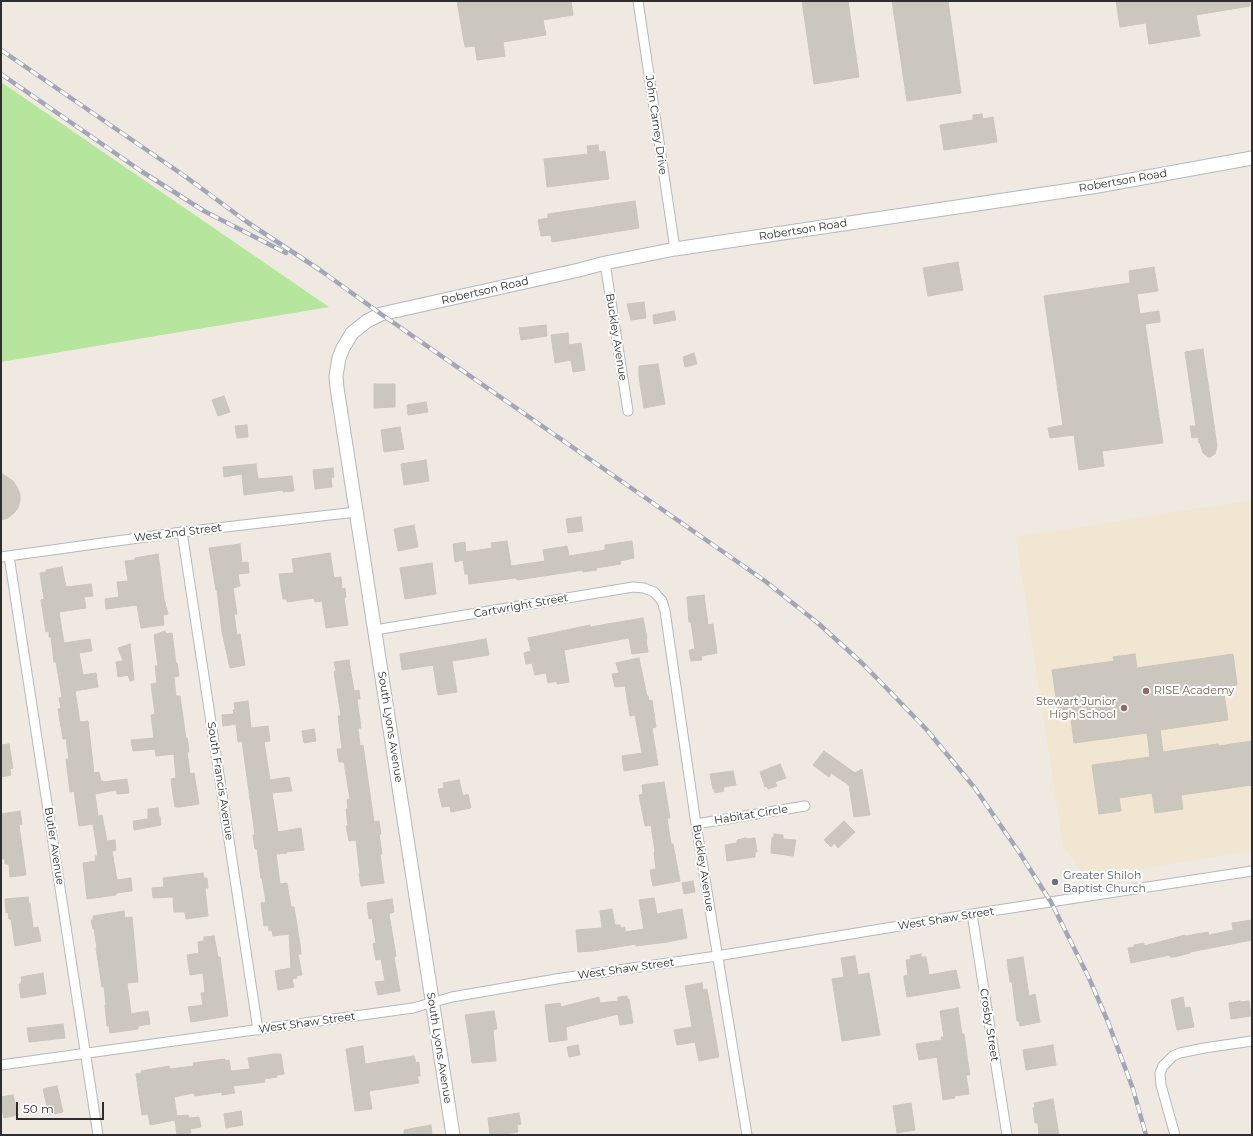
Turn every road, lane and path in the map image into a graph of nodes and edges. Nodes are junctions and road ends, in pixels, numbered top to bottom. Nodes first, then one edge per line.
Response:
1 (638, 1) edge
2 (1252, 158) edge
3 (675, 249) junction
4 (604, 263) junction
5 (359, 326) joint
6 (628, 411) dead end
7 (356, 512) junction
8 (182, 532) junction
9 (5, 557) edge
10 (662, 601) joint
11 (375, 630) junction
12 (806, 806) dead end
13 (696, 824) junction
14 (1252, 871) edge
15 (972, 914) junction
16 (717, 956) junction
17 (432, 1002) junction
18 (258, 1030) junction
19 (1252, 1041) edge
20 (86, 1053) junction
21 (1, 1065) edge
22 (98, 1135) edge
23 (453, 1135) edge
24 (747, 1135) edge
25 (1007, 1135) edge
26 (1175, 1135) edge

1 - 3 street, John Carney Drive
2 - 3 street, Robertson Road
3 - 4 street, Robertson Road
4 - 5 street, Robertson Road
4 - 6 street, Buckley Avenue
5 - 7 street, South Lyons Avenue
7 - 8 street, West 2nd Street
7 - 11 street, South Lyons Avenue
8 - 9 street, West 2nd Street
8 - 18 street, South Francis Avenue
9 - 20 street, Butler Avenue
10 - 11 street, Cartwright Street
10 - 13 street, Buckley Avenue
11 - 17 street, South Lyons Avenue
12 - 13 street, Habitat Circle
13 - 16 street, Buckley Avenue
14 - 15 street, West Shaw Street
15 - 16 street, West Shaw Street
15 - 25 street, Crosby Street
16 - 17 street, West Shaw Street
16 - 24 street, Buckley Avenue
17 - 18 street, West Shaw Street
17 - 23 street, South Lyons Avenue
18 - 20 street, West Shaw Street
19 - 26 street
20 - 21 street, West Shaw Street
20 - 22 street, Butler Avenue

